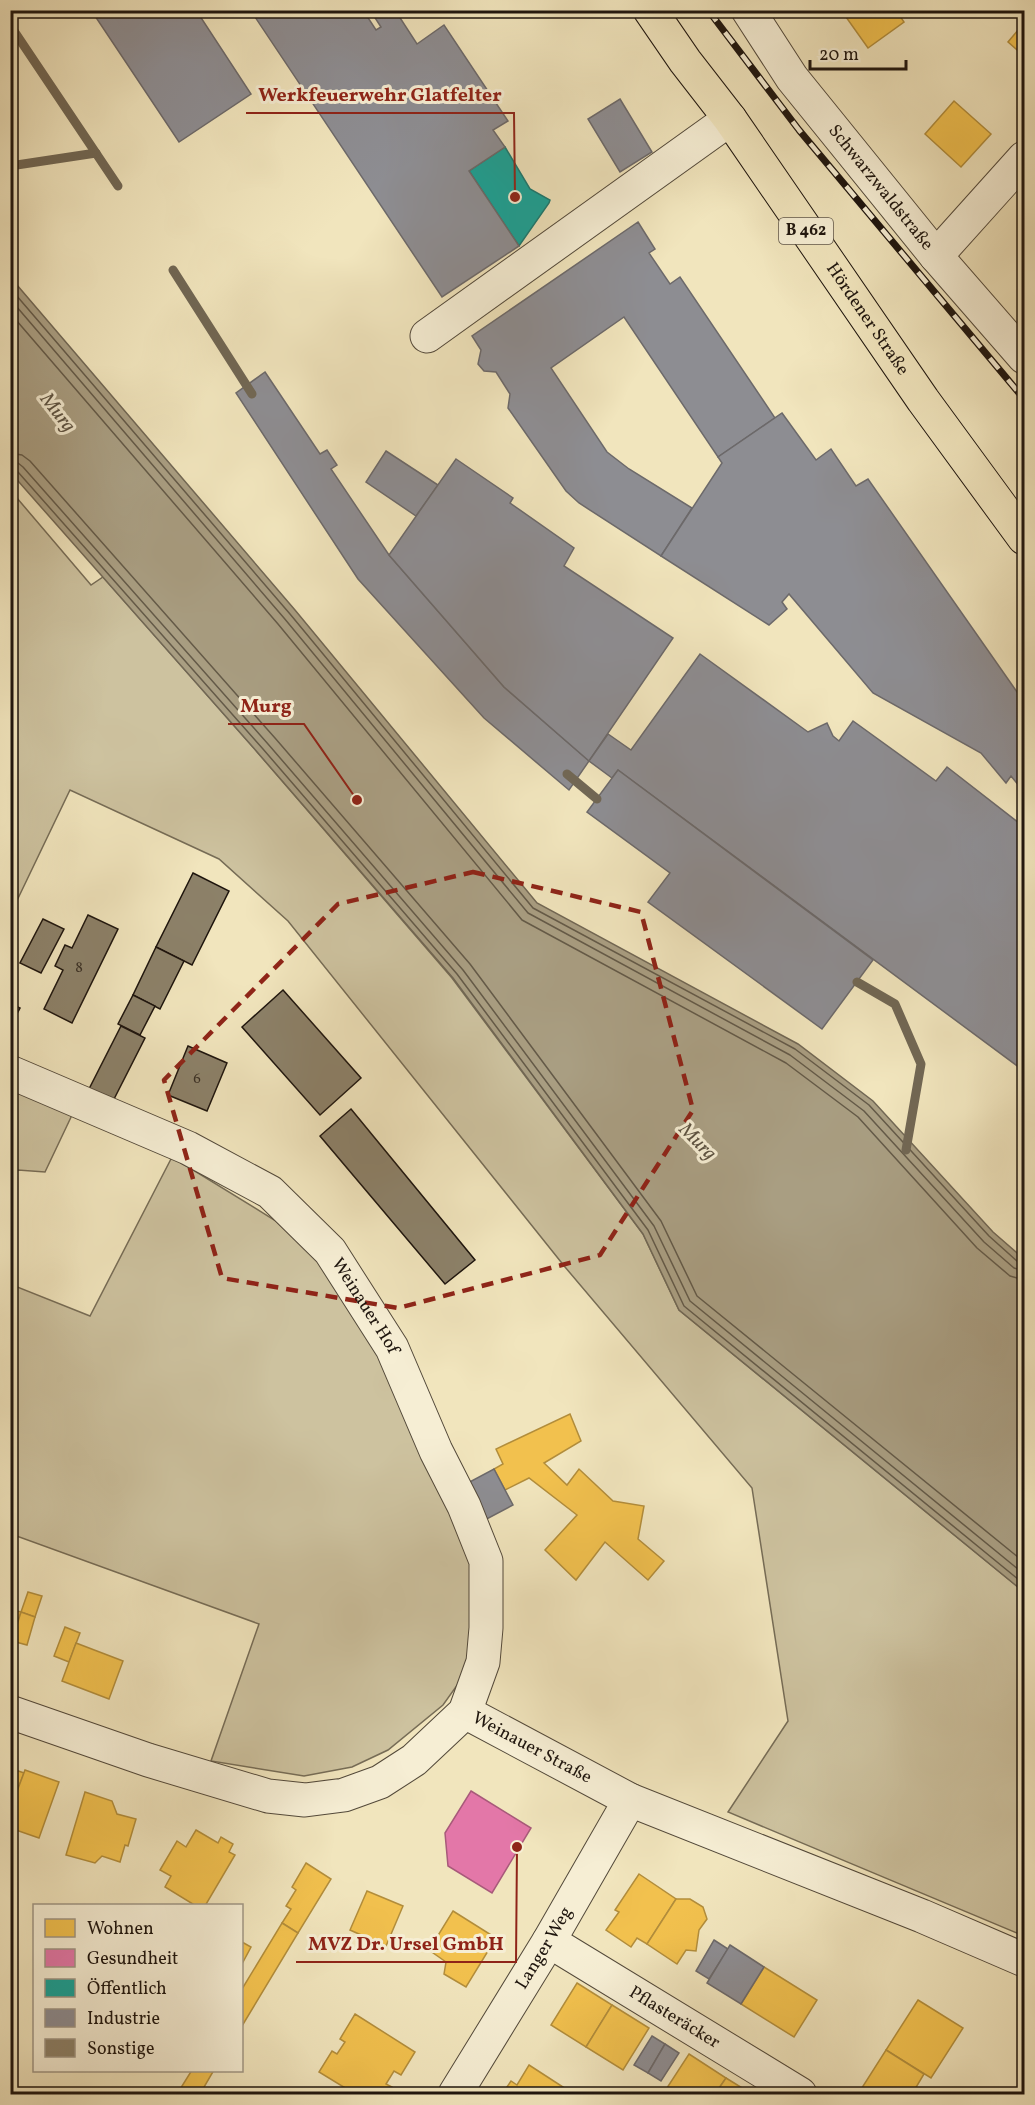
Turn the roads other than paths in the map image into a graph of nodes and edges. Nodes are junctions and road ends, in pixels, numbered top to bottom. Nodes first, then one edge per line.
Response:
1 (650, 10) edge
2 (748, 10) edge
3 (730, 118) junction
4 (1024, 158) edge
5 (936, 256) junction
6 (427, 336) dead end
7 (1024, 357) edge
8 (1024, 538) edge
9 (10, 1072) edge
10 (10, 1712) edge
11 (465, 1712) junction
12 (630, 1800) junction
13 (549, 1941) junction
14 (1024, 1960) edge
15 (454, 2094) edge
16 (800, 2094) edge

1 - 3 main road, Hördener Straße / B 462
2 - 5 street, Schwarzwaldstraße
3 - 6 street
3 - 8 main road, Hördener Straße / B 462
4 - 5 street
5 - 7 street, Schwarzwaldstraße
9 - 11 street, Weinauer Hof
10 - 11 street, Weinauer Straße
11 - 12 street, Weinauer Straße
12 - 13 street, Langer Weg
12 - 14 street, Weinauer Straße
13 - 15 street, Langer Weg
13 - 16 street, Pflasteräcker

